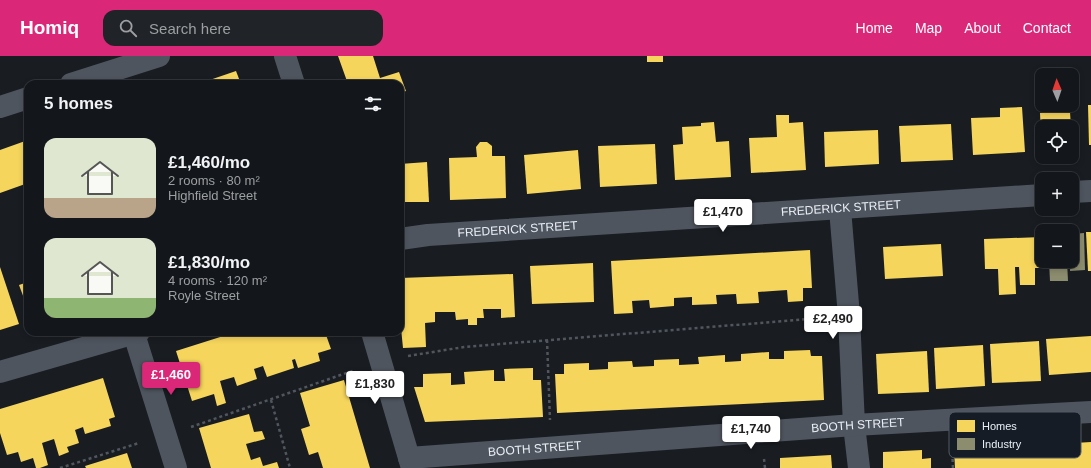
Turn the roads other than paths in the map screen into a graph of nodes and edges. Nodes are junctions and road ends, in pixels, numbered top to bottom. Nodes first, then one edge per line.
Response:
1 (158, 56) edge
2 (285, 56) edge
3 (83, 80) edge
4 (293, 80) edge
5 (24, 99) edge
6 (0, 107) edge
7 (1091, 191) edge
8 (1079, 192) edge
9 (1035, 195) edge
10 (840, 209) junction
11 (404, 239) edge
12 (126, 336) edge
13 (137, 336) edge
14 (373, 336) edge
15 (0, 372) edge
16 (1091, 412) edge
17 (1081, 413) edge
18 (949, 420) edge
19 (854, 425) junction
20 (410, 463) edge
21 (176, 468) edge
22 (859, 468) edge

1 - 3 street
2 - 4 street
5 - 6 street
7 - 8 street
9 - 10 street, FREDERICK STREET
10 - 11 street, FREDERICK STREET
10 - 19 street
12 - 15 street
13 - 21 street
14 - 20 street
16 - 17 street, BOOTH STREET
18 - 19 street, BOOTH STREET
19 - 20 street, BOOTH STREET
19 - 22 street

